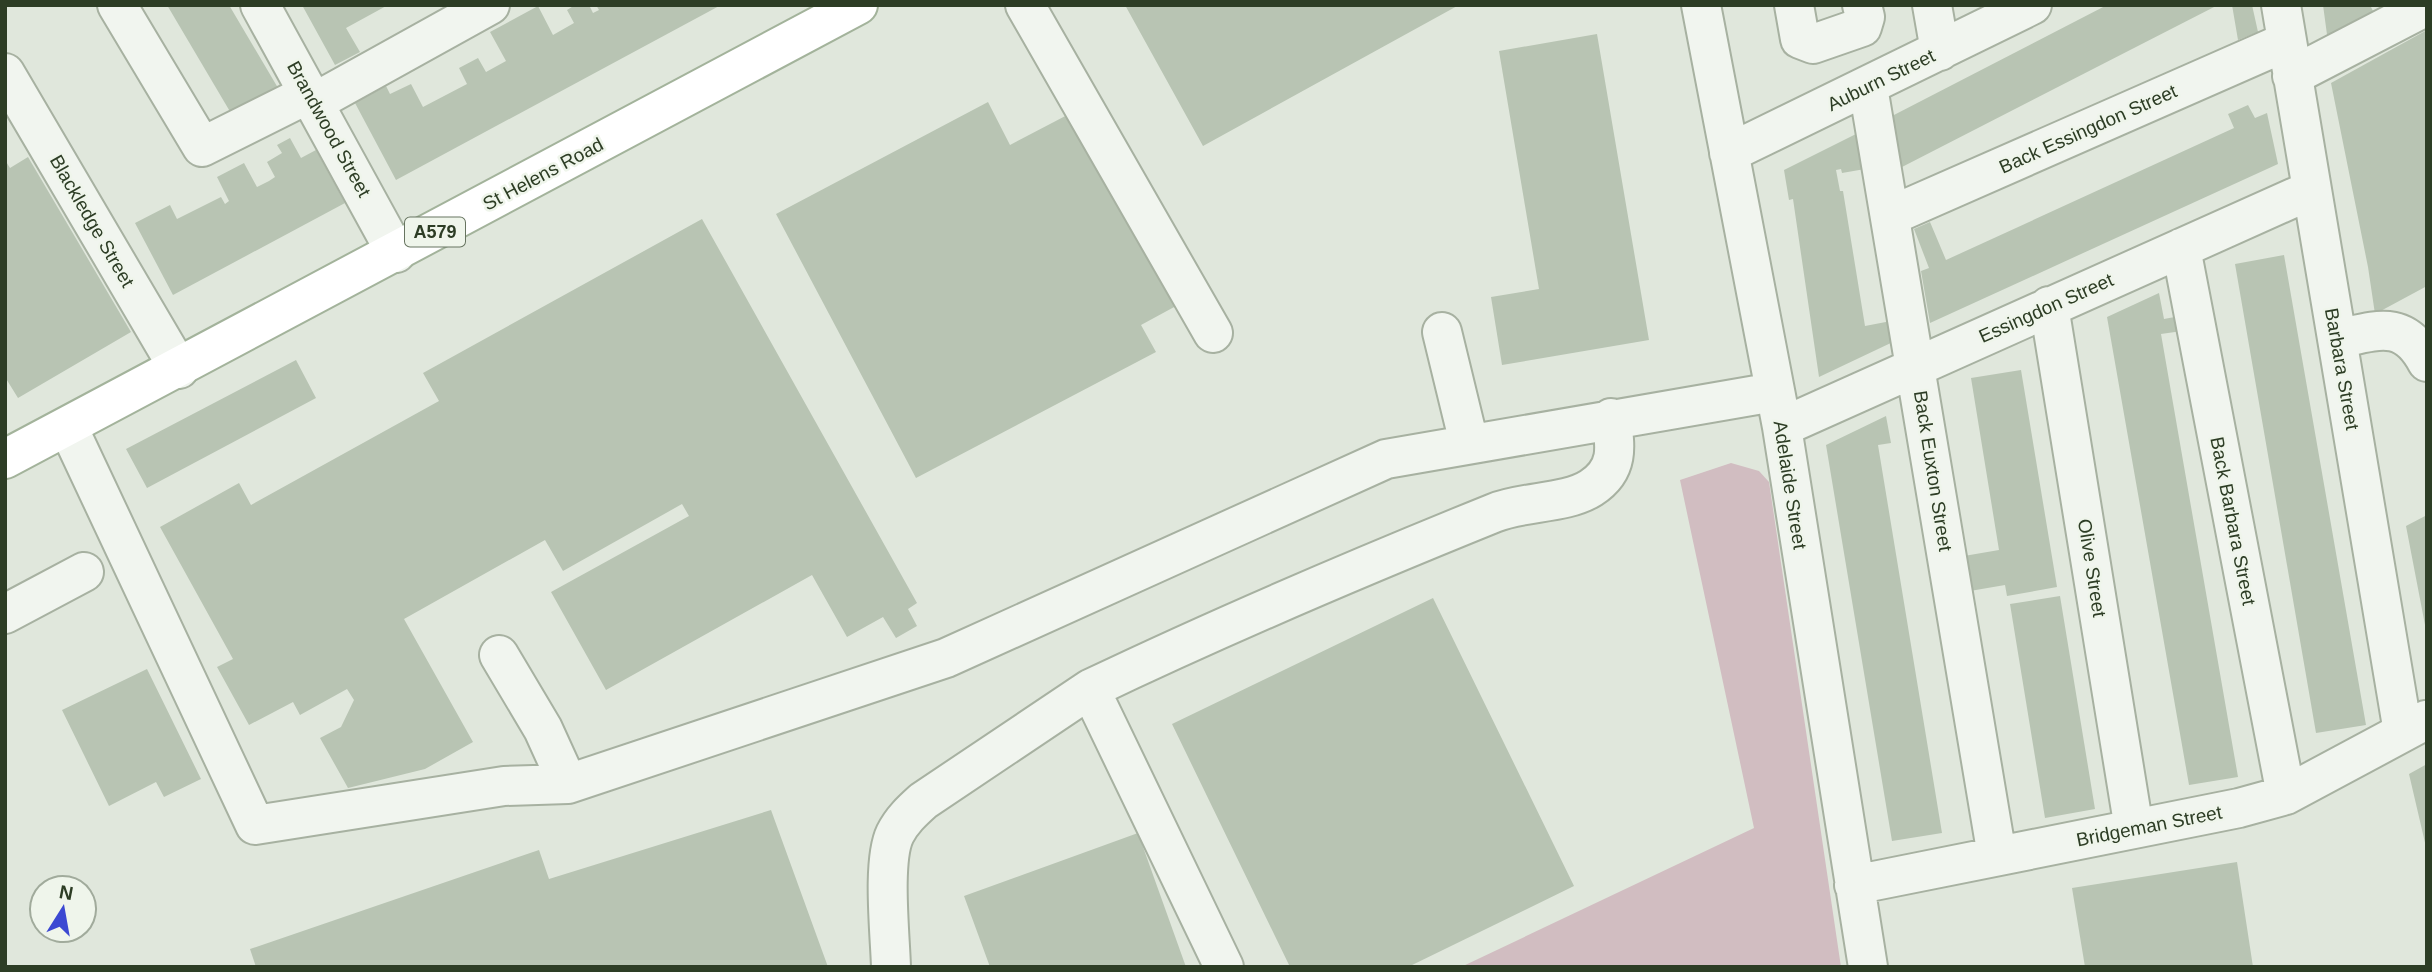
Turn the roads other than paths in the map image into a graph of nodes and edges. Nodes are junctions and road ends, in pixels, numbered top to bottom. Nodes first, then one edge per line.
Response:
1 (117, 5) edge
2 (260, 5) edge
3 (491, 5) edge
4 (858, 5) edge
5 (1025, 5) edge
6 (1701, 5) edge
7 (1794, 5) edge
8 (1862, 5) edge
9 (1932, 5) edge
10 (2032, 5) edge
11 (2427, 6) edge
12 (1836, 36) junction
13 (2286, 41) edge
14 (1940, 51) junction
15 (5, 73) edge
16 (1862, 90) junction
17 (313, 97) junction
18 (1729, 153) junction
19 (2311, 190) junction
20 (1890, 216) junction
21 (2181, 248) junction
22 (396, 253) junction
23 (2049, 306) junction
24 (1442, 332) dead end
25 (1213, 333) dead end
26 (2337, 339) junction
27 (2427, 362) edge
28 (1915, 366) junction
29 (179, 369) junction
30 (1778, 410) junction
31 (1611, 418) junction
32 (68, 427) junction
33 (1468, 443) junction
34 (7, 455) edge
35 (84, 572) dead end
36 (5, 614) edge
37 (499, 655) dead end
38 (1090, 689) junction
39 (2415, 726) edge
40 (568, 784) junction
41 (2286, 795) junction
42 (2134, 829) junction
43 (1997, 856) junction
44 (1854, 885) junction
45 (891, 967) edge
46 (1224, 967) edge
47 (1868, 967) edge

1 - 17 street
2 - 17 street, Brandwood Street
3 - 17 street
4 - 22 main road, St Helens Road / A579
5 - 25 street
6 - 18 street, Adelaide Street
7 - 12 street
8 - 12 street
9 - 14 street
10 - 14 street, Auburn Street
11 - 13 street, Back Essingdon Street
12 - 16 street, Back Euxton Street
13 - 19 street, Barbara Street
13 - 20 street, Back Essingdon Street
14 - 16 street, Auburn Street
15 - 29 street, Blackledge Street
16 - 18 street, Auburn Street
16 - 20 street, Back Euxton Street
17 - 22 street, Brandwood Street
18 - 30 street, Adelaide Street
19 - 21 street, Essingdon Street
19 - 26 street, Barbara Street
20 - 28 street, Back Euxton Street
21 - 23 street, Essingdon Street
21 - 41 street, Back Barbara Street
22 - 29 main road, St Helens Road / A579
23 - 28 street, Essingdon Street
23 - 42 street, Olive Street
24 - 33 street
26 - 27 street
26 - 39 street, Barbara Street
28 - 30 street, Essingdon Street
28 - 43 street, Back Euxton Street
29 - 32 main road, St Helens Road / A579
30 - 31 street, Essingdon Street
30 - 44 street, Adelaide Street
31 - 33 street, Essingdon Street
31 - 38 street
32 - 34 main road, St Helens Road / A579
32 - 40 street, Essingdon Street
33 - 40 street, Essingdon Street
35 - 36 street
37 - 40 street
38 - 45 street
38 - 46 street
39 - 41 street, Bridgeman Street
41 - 42 street, Bridgeman Street
42 - 43 street, Bridgeman Street
43 - 44 street, Bridgeman Street
44 - 47 street, Adelaide Street

